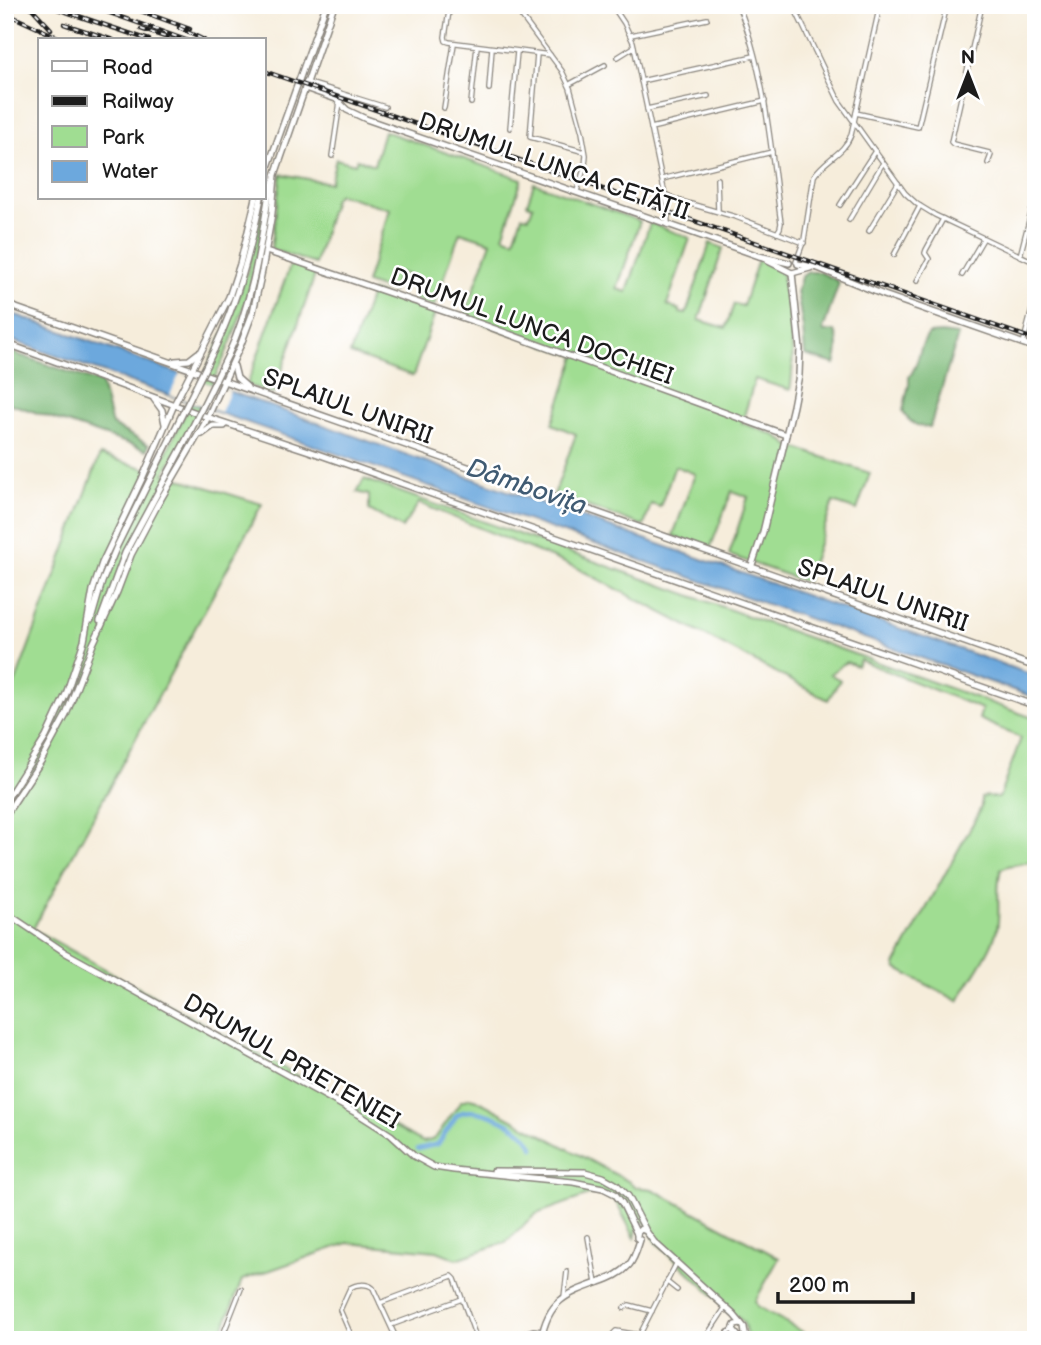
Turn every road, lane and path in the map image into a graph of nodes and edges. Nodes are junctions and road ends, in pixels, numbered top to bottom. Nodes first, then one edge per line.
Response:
1 (326, 5) edge
2 (334, 5) edge
3 (450, 5) edge
4 (513, 5) edge
5 (612, 5) edge
6 (738, 5) edge
7 (793, 5) edge
8 (868, 5) edge
9 (947, 5) edge
10 (982, 5) edge
11 (880, 7) edge
12 (707, 19) dead end
13 (631, 35) junction
14 (454, 43) junction
15 (477, 46) junction
16 (634, 47) junction
17 (492, 48) junction
18 (517, 52) junction
19 (537, 54) junction
20 (550, 55) junction
21 (754, 56) junction
22 (618, 57) dead end
23 (605, 65) dead end
24 (641, 81) junction
25 (306, 85) junction
26 (569, 85) junction
27 (489, 89) dead end
28 (339, 93) junction
29 (708, 96) dead end
30 (765, 101) junction
31 (340, 102) junction
32 (471, 103) dead end
33 (385, 107) dead end
34 (444, 108) dead end
35 (647, 109) junction
36 (856, 113) junction
37 (854, 122) junction
38 (510, 128) dead end
39 (651, 128) junction
40 (874, 151) junction
41 (586, 152) junction
42 (772, 152) junction
43 (332, 156) dead end
44 (883, 163) junction
45 (988, 163) dead end
46 (266, 175) edge
47 (275, 175) junction
48 (662, 178) junction
49 (717, 179) dead end
50 (898, 183) junction
51 (577, 192) junction
52 (665, 194) junction
53 (255, 200) edge
54 (261, 200) edge
55 (1034, 201) edge
56 (840, 205) dead end
57 (920, 206) junction
58 (718, 211) junction
59 (944, 219) junction
60 (849, 220) dead end
61 (668, 224) junction
62 (869, 231) dead end
63 (776, 233) junction
64 (983, 239) junction
65 (803, 243) junction
66 (266, 251) junction
67 (894, 255) dead end
68 (1020, 256) junction
69 (1036, 263) edge
70 (794, 268) junction
71 (962, 275) dead end
72 (917, 281) dead end
73 (1036, 293) edge
74 (5, 304) edge
75 (5, 343) edge
76 (1023, 344) junction
77 (205, 346) junction
78 (1036, 348) edge
79 (169, 361) junction
80 (234, 361) junction
81 (192, 369) junction
82 (226, 381) junction
83 (249, 389) junction
84 (152, 397) junction
85 (174, 405) junction
86 (208, 418) junction
87 (165, 428) junction
88 (241, 429) junction
89 (786, 435) junction
90 (197, 439) junction
91 (751, 568) junction
92 (85, 641) junction
93 (93, 644) junction
94 (1036, 667) edge
95 (1036, 706) edge
96 (5, 803) edge
97 (5, 816) edge
98 (5, 912) edge
99 (477, 1172) junction
100 (643, 1236) junction
101 (587, 1237) dead end
102 (677, 1263) junction
103 (567, 1272) dead end
104 (667, 1282) junction
105 (596, 1283) junction
106 (240, 1289) dead end
107 (677, 1290) dead end
108 (565, 1297) junction
109 (462, 1299) junction
110 (380, 1303) junction
111 (624, 1308) dead end
112 (726, 1309) junction
113 (652, 1311) junction
114 (741, 1324) junction
115 (391, 1325) junction
116 (734, 1330) junction
117 (542, 1331) junction
118 (744, 1332) junction
119 (638, 1337) edge
120 (221, 1340) edge
121 (353, 1340) edge
122 (397, 1340) edge
123 (477, 1340) edge
124 (504, 1340) edge
125 (541, 1340) edge
126 (611, 1340) edge
127 (704, 1340) edge
128 (722, 1340) edge
129 (741, 1340) edge
130 (748, 1340) edge

1 - 46 main road
2 - 25 main road
3 - 14 street
4 - 20 street
5 - 13 street
6 - 21 street
7 - 37 street
8 - 11 street
9 - 36 street
10 - 45 street
11 - 36 street
12 - 13 street
13 - 16 street
14 - 15 street
14 - 34 street
15 - 17 street
15 - 32 street
16 - 22 street
16 - 24 street
17 - 18 street
17 - 27 street
18 - 19 street
18 - 38 street
19 - 20 street
19 - 41 street
20 - 26 street
21 - 24 street
21 - 30 street
23 - 26 street
24 - 35 street
25 - 28 main road
25 - 31 main road, DRUMUL LUNCA CETĂȚII
25 - 47 main road
26 - 41 street
28 - 31 main road
28 - 33 street
29 - 35 street
30 - 39 street
30 - 42 street
31 - 43 street
31 - 51 main road, DRUMUL LUNCA CETĂȚII
35 - 39 street
36 - 37 street
37 - 40 street
37 - 65 street
39 - 48 street
40 - 44 street
40 - 56 street
41 - 51 street
42 - 48 street
42 - 63 street
44 - 50 street
44 - 60 street
47 - 66 main road
47 - 93 main road, bridge
48 - 52 street
49 - 58 street
50 - 57 street
50 - 62 street
51 - 61 main road, DRUMUL LUNCA CETĂȚII
52 - 58 street
52 - 61 street
53 - 77 main road
54 - 92 main road, bridge
55 - 68 street
57 - 59 street
57 - 67 street
58 - 63 street
59 - 64 street
59 - 72 street
61 - 70 main road, DRUMUL LUNCA CETĂȚII
63 - 65 street
64 - 68 street
64 - 71 street
65 - 70 street
66 - 80 main road
66 - 89 main road, DRUMUL LUNCA DOCHIEI
68 - 69 street
70 - 76 main road, DRUMUL LUNCA CETĂȚII
70 - 89 main road
73 - 76 street
74 - 79 main road, SPLAIUL UNIRII
75 - 84 main road
76 - 78 main road, DRUMUL LUNCA CETĂȚII
77 - 79 main road
77 - 81 main road
79 - 81 main road, SPLAIUL UNIRII
80 - 82 main road
80 - 83 main road
81 - 82 main road, SPLAIUL UNIRII
81 - 85 main road
82 - 83 main road, SPLAIUL UNIRII
82 - 86 main road
83 - 91 main road, SPLAIUL UNIRII
84 - 85 main road
84 - 87 main road
85 - 86 main road
85 - 87 main road
86 - 88 main road
86 - 90 main road
87 - 92 main road
88 - 90 main road
88 - 95 main road
89 - 91 main road
90 - 93 main road
91 - 94 main road, SPLAIUL UNIRII
92 - 96 main road
93 - 97 main road
98 - 99 main road, DRUMUL PRIETENIEI
99 - 100 main road, DRUMUL PRIETENIEI
99 - 100 main road
100 - 102 main road
100 - 105 main road
101 - 105 street
102 - 104 street
102 - 112 main road
103 - 108 street
104 - 107 street
104 - 113 street
105 - 108 main road
106 - 120 street
108 - 117 main road
109 - 110 street
109 - 115 street
109 - 123 street
110 - 115 street
110 - 121 street
111 - 113 street
112 - 114 main road
112 - 116 main road
112 - 127 street
113 - 119 street
114 - 116 main road
114 - 118 main road
115 - 122 street
116 - 118 main road
116 - 128 street
116 - 129 main road
117 - 124 street
117 - 125 main road
118 - 130 main road
119 - 126 street

